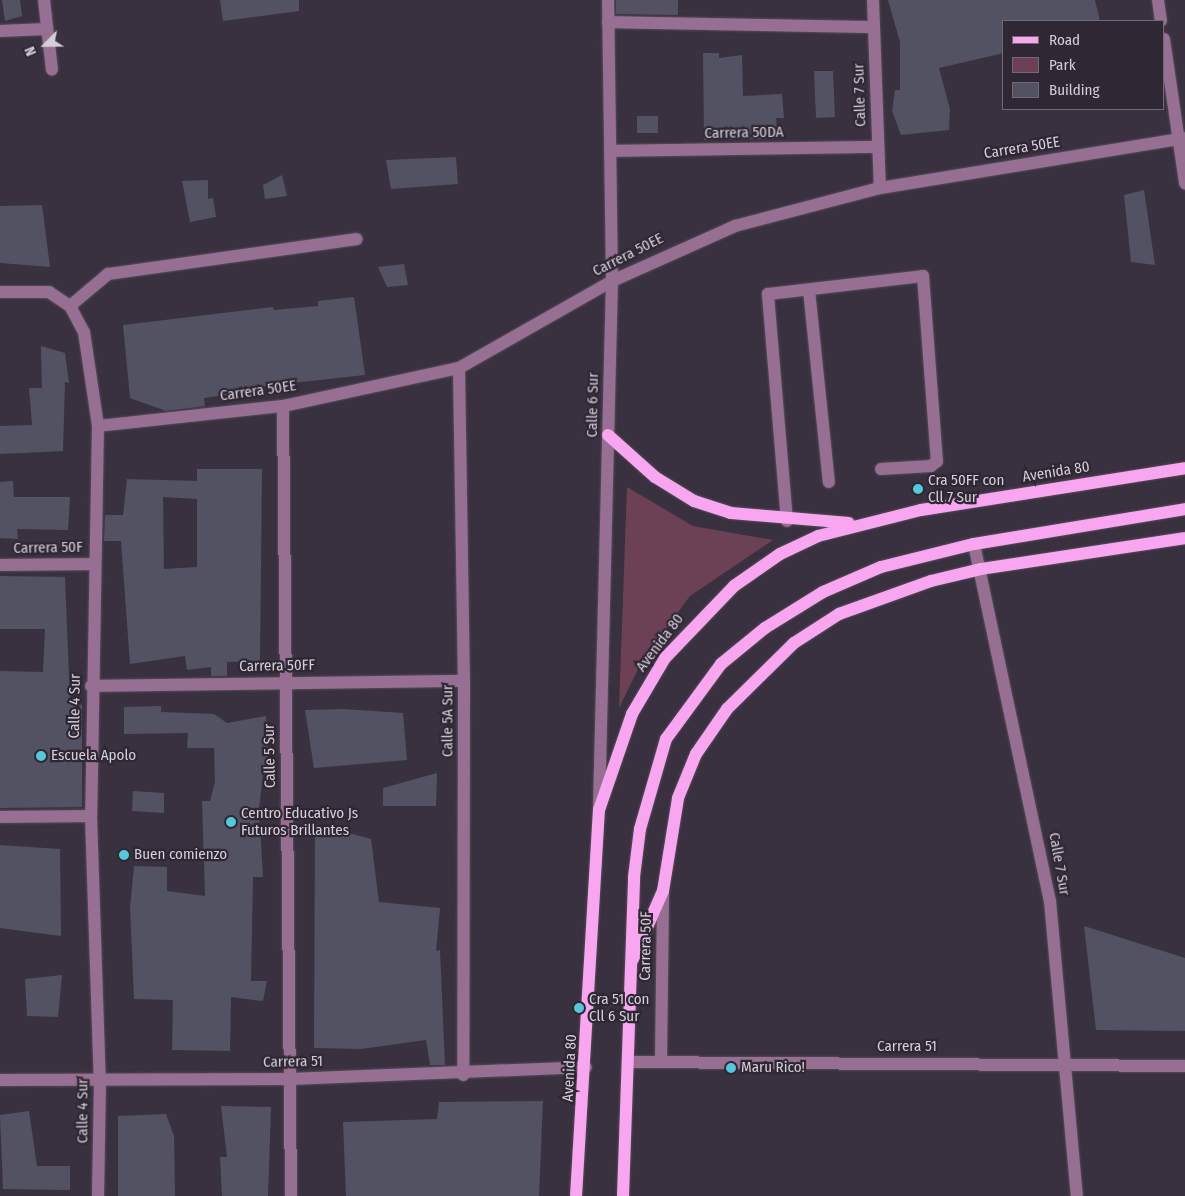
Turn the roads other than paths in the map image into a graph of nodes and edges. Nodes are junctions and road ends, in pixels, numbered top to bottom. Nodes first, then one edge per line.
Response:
1 (44, 0) edge
2 (608, 0) edge
3 (873, 0) edge
4 (1158, 0) edge
5 (1161, 20) edge
6 (608, 22) junction
7 (874, 27) junction
8 (47, 29) junction
9 (0, 30) edge
10 (1165, 44) edge
11 (52, 70) dead end
12 (1182, 138) edge
13 (878, 147) junction
14 (610, 151) junction
15 (1185, 183) edge
16 (880, 188) junction
17 (357, 239) dead end
18 (612, 281) junction
19 (810, 290) junction
20 (0, 292) edge
21 (70, 306) junction
22 (459, 368) junction
23 (283, 406) junction
24 (98, 426) junction
25 (608, 435) junction
26 (1185, 468) edge
27 (881, 469) dead end
28 (829, 482) dead end
29 (1185, 509) edge
30 (786, 521) junction
31 (859, 523) junction
32 (1185, 538) edge
33 (974, 544) junction
34 (96, 564) junction
35 (0, 565) edge
36 (981, 569) junction
37 (464, 681) junction
38 (285, 682) junction
39 (91, 686) junction
40 (598, 810) junction
41 (91, 816) junction
42 (0, 817) edge
43 (663, 891) junction
44 (630, 966) junction
45 (661, 1061) junction
46 (629, 1062) junction
47 (1067, 1064) junction
48 (1185, 1066) edge
49 (586, 1067) junction
50 (463, 1075) junction
51 (290, 1079) junction
52 (0, 1080) edge
53 (100, 1082) junction
54 (98, 1196) edge
55 (291, 1196) edge
56 (576, 1196) edge
57 (623, 1196) edge
58 (1077, 1196) edge

1 - 8 street
2 - 6 street, Calle 6 Sur
3 - 7 street, Calle 7 Sur
4 - 5 street
6 - 7 street
6 - 14 street, Calle 6 Sur
7 - 13 street, Calle 7 Sur
8 - 9 street
8 - 11 street
10 - 12 street
12 - 15 street
12 - 16 street, Carrera 50EE
13 - 14 street, Carrera 50DA
13 - 16 street, Calle 7 Sur
14 - 18 street, Calle 6 Sur
16 - 18 street, Carrera 50EE
17 - 21 street
18 - 22 street, Carrera 50EE
18 - 25 street, Calle 6 Sur
19 - 27 street
19 - 28 street
19 - 30 street
20 - 21 street, Calle 4 Sur
21 - 24 street, Calle 4 Sur
22 - 23 street, Carrera 50EE
22 - 37 street, Calle 5A Sur
23 - 24 street, Carrera 50EE
23 - 38 street, Calle 5 Sur
24 - 34 street, Calle 4 Sur
25 - 30 main road
25 - 40 street, Calle 6 Sur
26 - 31 main road, Avenida 80
29 - 33 main road
30 - 31 main road
31 - 40 main road, Avenida 80
32 - 36 main road
33 - 36 street, Calle 7 Sur
33 - 44 main road
34 - 35 street, Carrera 50F
34 - 39 street, Calle 4 Sur
36 - 43 main road
36 - 47 street, Calle 7 Sur
37 - 38 street, Carrera 50FF
37 - 50 street, Calle 5A Sur
38 - 39 street, Carrera 50FF
38 - 51 street, Calle 5 Sur
39 - 41 street, Calle 4 Sur
40 - 49 main road, Avenida 80
41 - 42 street
41 - 53 street, Calle 4 Sur
43 - 44 main road
43 - 45 street, Carrera 50F
44 - 46 main road
45 - 46 street, Carrera 51
45 - 47 street, Carrera 51
46 - 57 main road
47 - 48 street, Carrera 51
47 - 58 street, Calle 7 Sur
49 - 50 street, Carrera 51
49 - 56 main road, Avenida 80
50 - 51 street, Carrera 51
51 - 53 street, Carrera 51
51 - 55 street, Calle 5 Sur
52 - 53 street, Carrera 51
53 - 54 street, Calle 4 Sur

